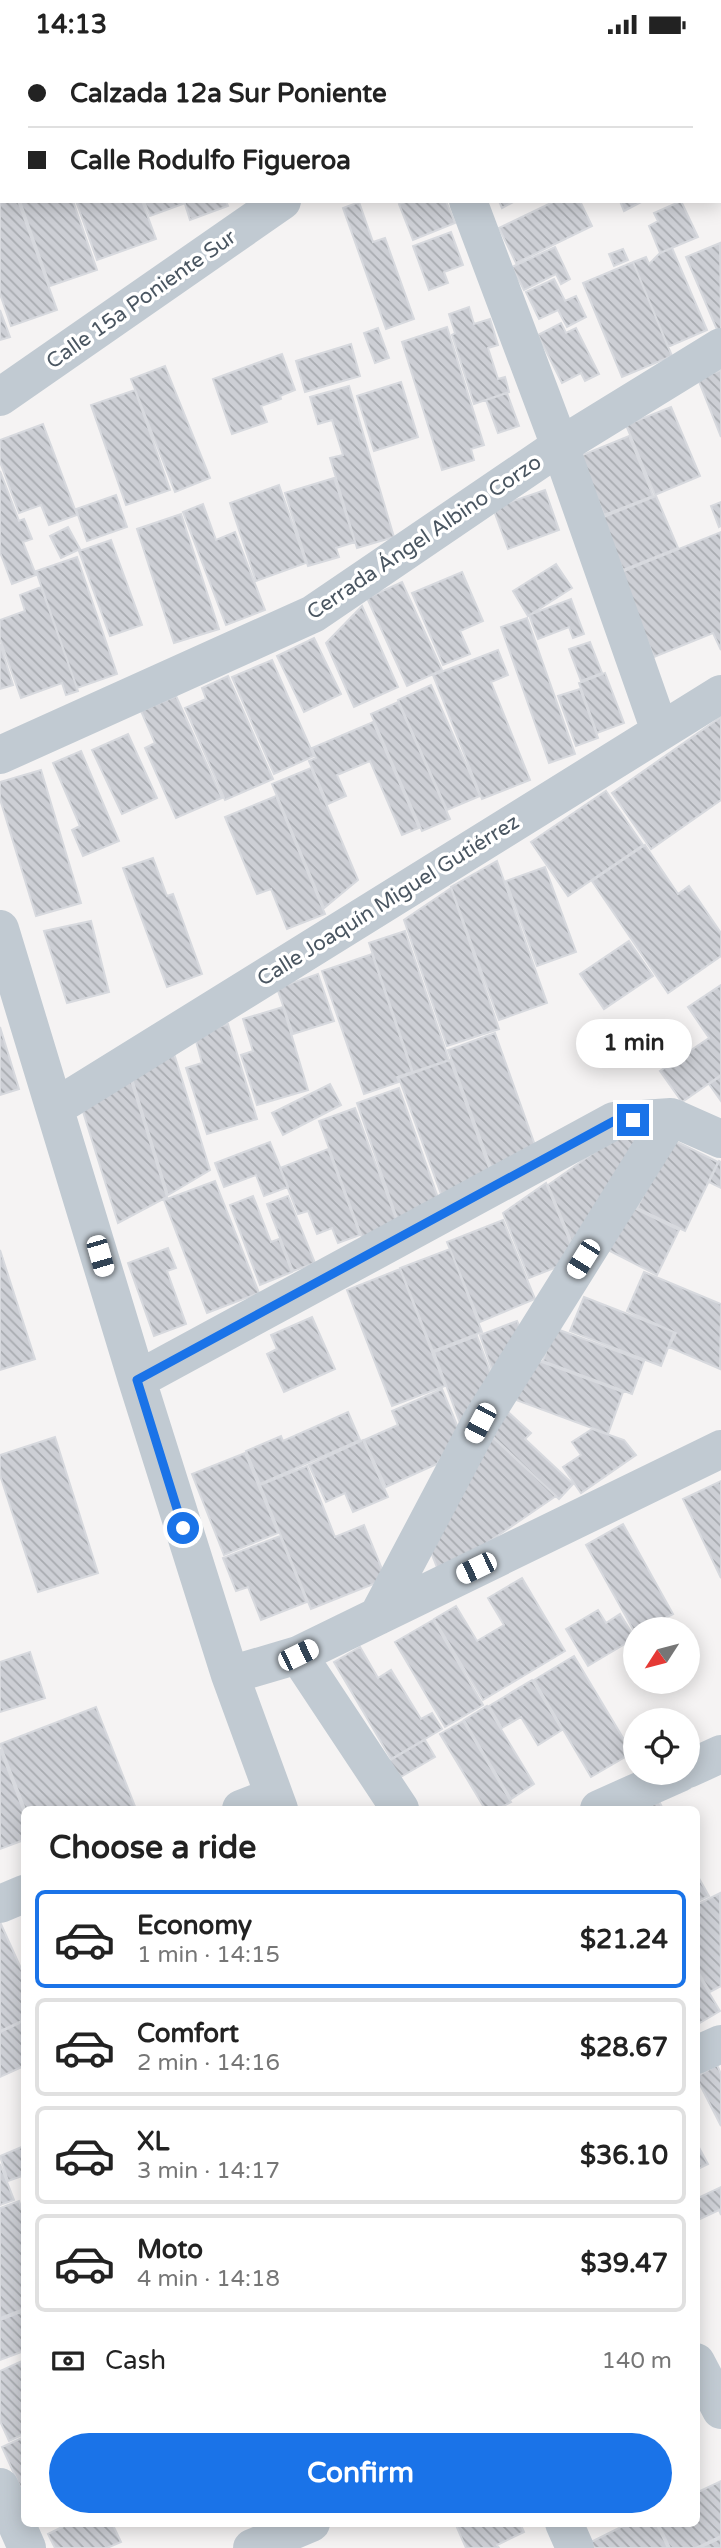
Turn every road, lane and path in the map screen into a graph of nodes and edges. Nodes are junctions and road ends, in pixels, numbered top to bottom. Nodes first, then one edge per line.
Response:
1 (279, 203) edge
2 (469, 203) edge
3 (721, 347) edge
4 (0, 397) edge
5 (560, 446) junction
6 (721, 694) edge
7 (660, 731) junction
8 (0, 755) edge
9 (0, 929) edge
10 (56, 1107) junction
11 (671, 1118) junction
12 (721, 1139) edge
13 (137, 1380) junction
14 (721, 1449) edge
15 (378, 1616) junction
16 (298, 1655) junction
17 (230, 1675) junction
18 (721, 1754) edge
19 (700, 1764) edge
20 (653, 1785) edge
21 (265, 1805) edge
22 (398, 1806) edge
23 (606, 1806) edge
24 (721, 2044) edge
25 (700, 2053) edge
26 (721, 2346) edge
27 (700, 2357) edge
28 (700, 2367) edge
29 (721, 2410) edge
30 (0, 2487) edge
31 (302, 2527) edge
32 (566, 2527) edge
33 (27, 2548) edge
34 (253, 2548) edge
35 (575, 2548) edge

1 - 4 street, Calle 15a Poniente Sur
2 - 5 street
3 - 5 street, Cerrada Ángel Albino Corzo
5 - 7 street
5 - 8 street, Cerrada Ángel Albino Corzo
6 - 7 street, Calle Joaquín Miguel Gutiérrez
7 - 10 street, Calle Joaquín Miguel Gutiérrez
9 - 10 street
10 - 13 street
11 - 12 street
11 - 13 street
11 - 15 street
13 - 17 street
14 - 15 street
15 - 16 street
16 - 17 street
16 - 22 street
17 - 21 street
18 - 19 street
20 - 23 street
24 - 25 street
26 - 27 street
28 - 29 street
30 - 33 street
31 - 34 street
32 - 35 street

